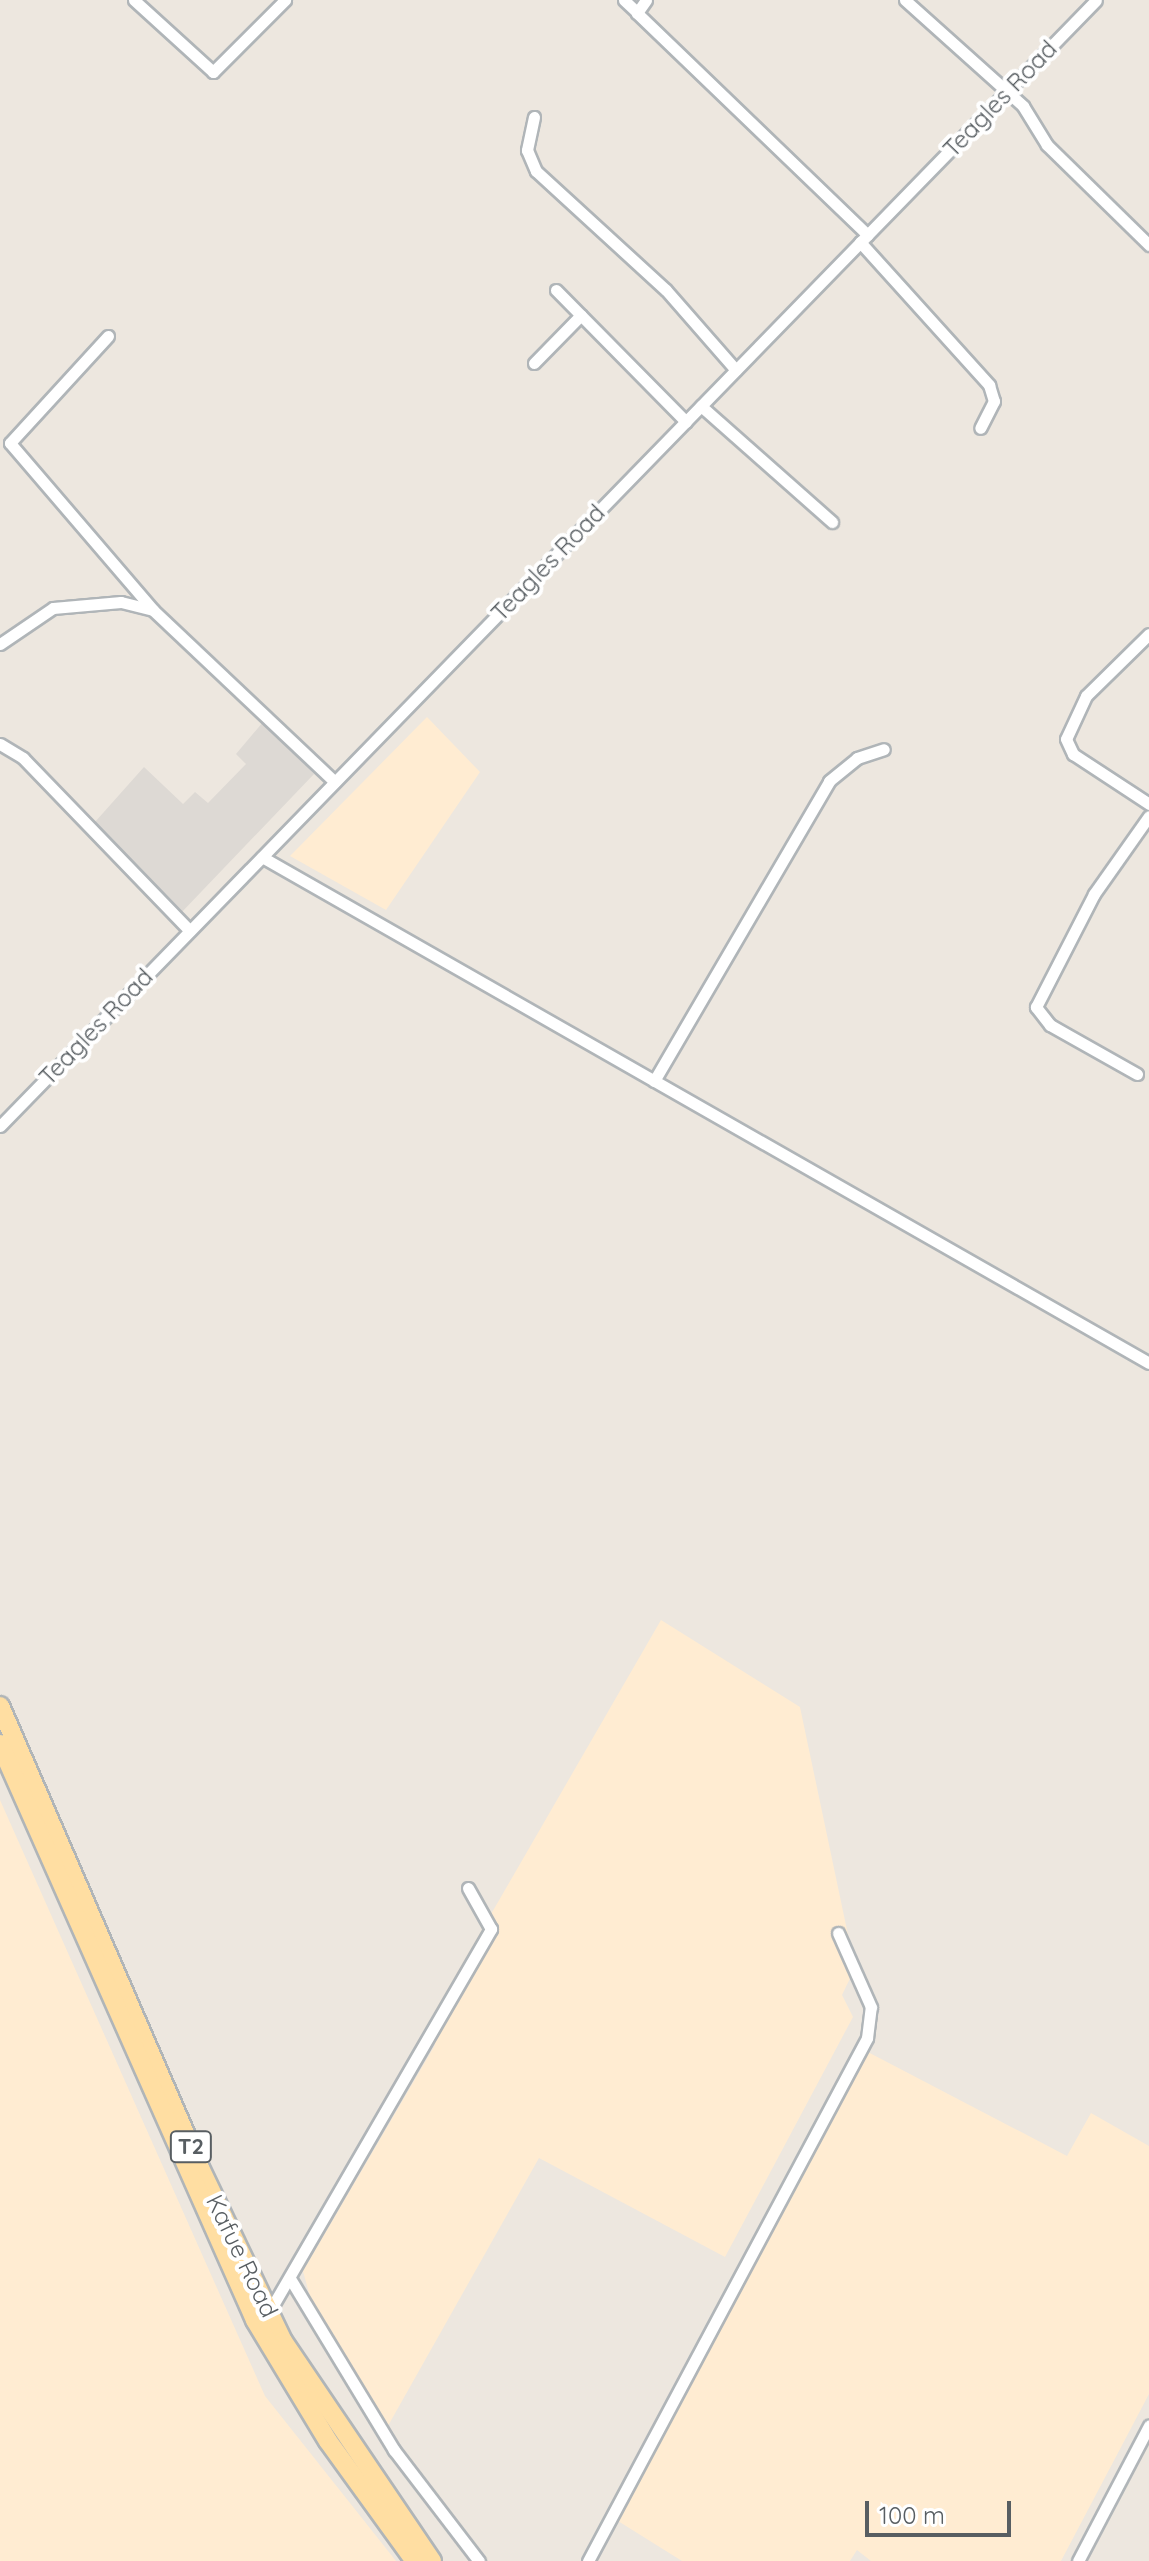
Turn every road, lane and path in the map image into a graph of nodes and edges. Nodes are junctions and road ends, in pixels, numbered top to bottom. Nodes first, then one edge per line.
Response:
1 (134, 0) edge
2 (285, 0) edge
3 (624, 0) edge
4 (646, 0) edge
5 (905, 0) edge
6 (1096, 0) edge
7 (636, 11) junction
8 (1004, 95) junction
9 (534, 117) dead end
10 (864, 238) junction
11 (1149, 245) edge
12 (556, 290) dead end
13 (581, 315) junction
14 (108, 336) dead end
15 (534, 363) dead end
16 (736, 370) junction
17 (701, 406) junction
18 (686, 422) junction
19 (980, 428) dead end
20 (832, 522) dead end
21 (153, 610) junction
22 (1149, 634) edge
23 (0, 644) edge
24 (0, 744) edge
25 (884, 749) dead end
26 (335, 782) junction
27 (1149, 804) edge
28 (1149, 816) edge
29 (262, 857) junction
30 (190, 931) junction
31 (1137, 1074) dead end
32 (654, 1081) junction
33 (0, 1126) edge
34 (1149, 1363) edge
35 (0, 1706) edge
36 (0, 1744) edge
37 (468, 1888) dead end
38 (838, 1933) dead end
39 (291, 2280) junction
40 (269, 2312) junction
41 (1149, 2426) edge
42 (415, 2561) edge
43 (432, 2561) edge
44 (479, 2561) edge
45 (588, 2561) edge
46 (1078, 2561) edge

1 - 2 street
3 - 7 street
4 - 7 street
5 - 8 street
6 - 8 street, Teagles Road
7 - 10 street
8 - 10 street, Teagles Road
8 - 11 street
9 - 16 street
10 - 16 street, Teagles Road
10 - 19 street
12 - 13 street
13 - 15 street
13 - 18 street
14 - 21 street
16 - 17 street, Teagles Road
17 - 18 street, Teagles Road
17 - 20 street
18 - 26 street, Teagles Road
21 - 23 street
21 - 26 street
22 - 27 street
24 - 30 street
25 - 32 street
26 - 29 street, Teagles Road
28 - 31 street
29 - 30 street, Teagles Road
29 - 32 street
30 - 33 street, Teagles Road
32 - 34 street
35 - 40 main road, Kafue Road / T2
36 - 42 main road, Kafue Road / T2
37 - 39 street
38 - 45 street
39 - 40 street
39 - 44 street
40 - 43 main road, Kafue Road / T2
41 - 46 street

